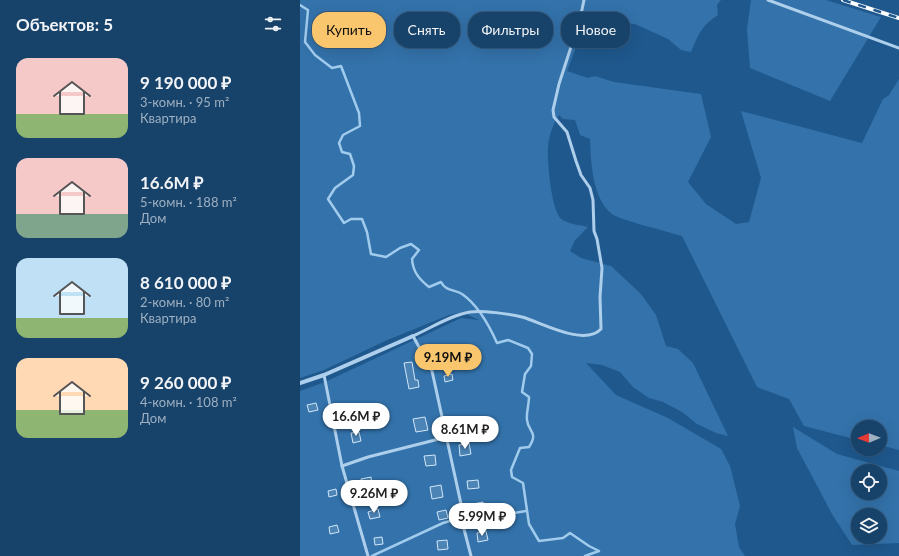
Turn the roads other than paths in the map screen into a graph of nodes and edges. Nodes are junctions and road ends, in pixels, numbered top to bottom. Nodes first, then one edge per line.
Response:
1 (584, 0) edge
2 (768, 0) edge
3 (899, 48) edge
4 (413, 336) junction
5 (324, 376) junction
6 (300, 383) edge
7 (448, 438) junction
8 (342, 466) junction
9 (461, 504) dead end
10 (464, 528) dead end
11 (368, 556) edge
12 (471, 556) edge

1 - 4 lane
2 - 3 lane
4 - 5 street
4 - 7 lane
5 - 6 street
5 - 8 lane
7 - 8 lane
7 - 9 lane
8 - 11 lane
10 - 12 lane

